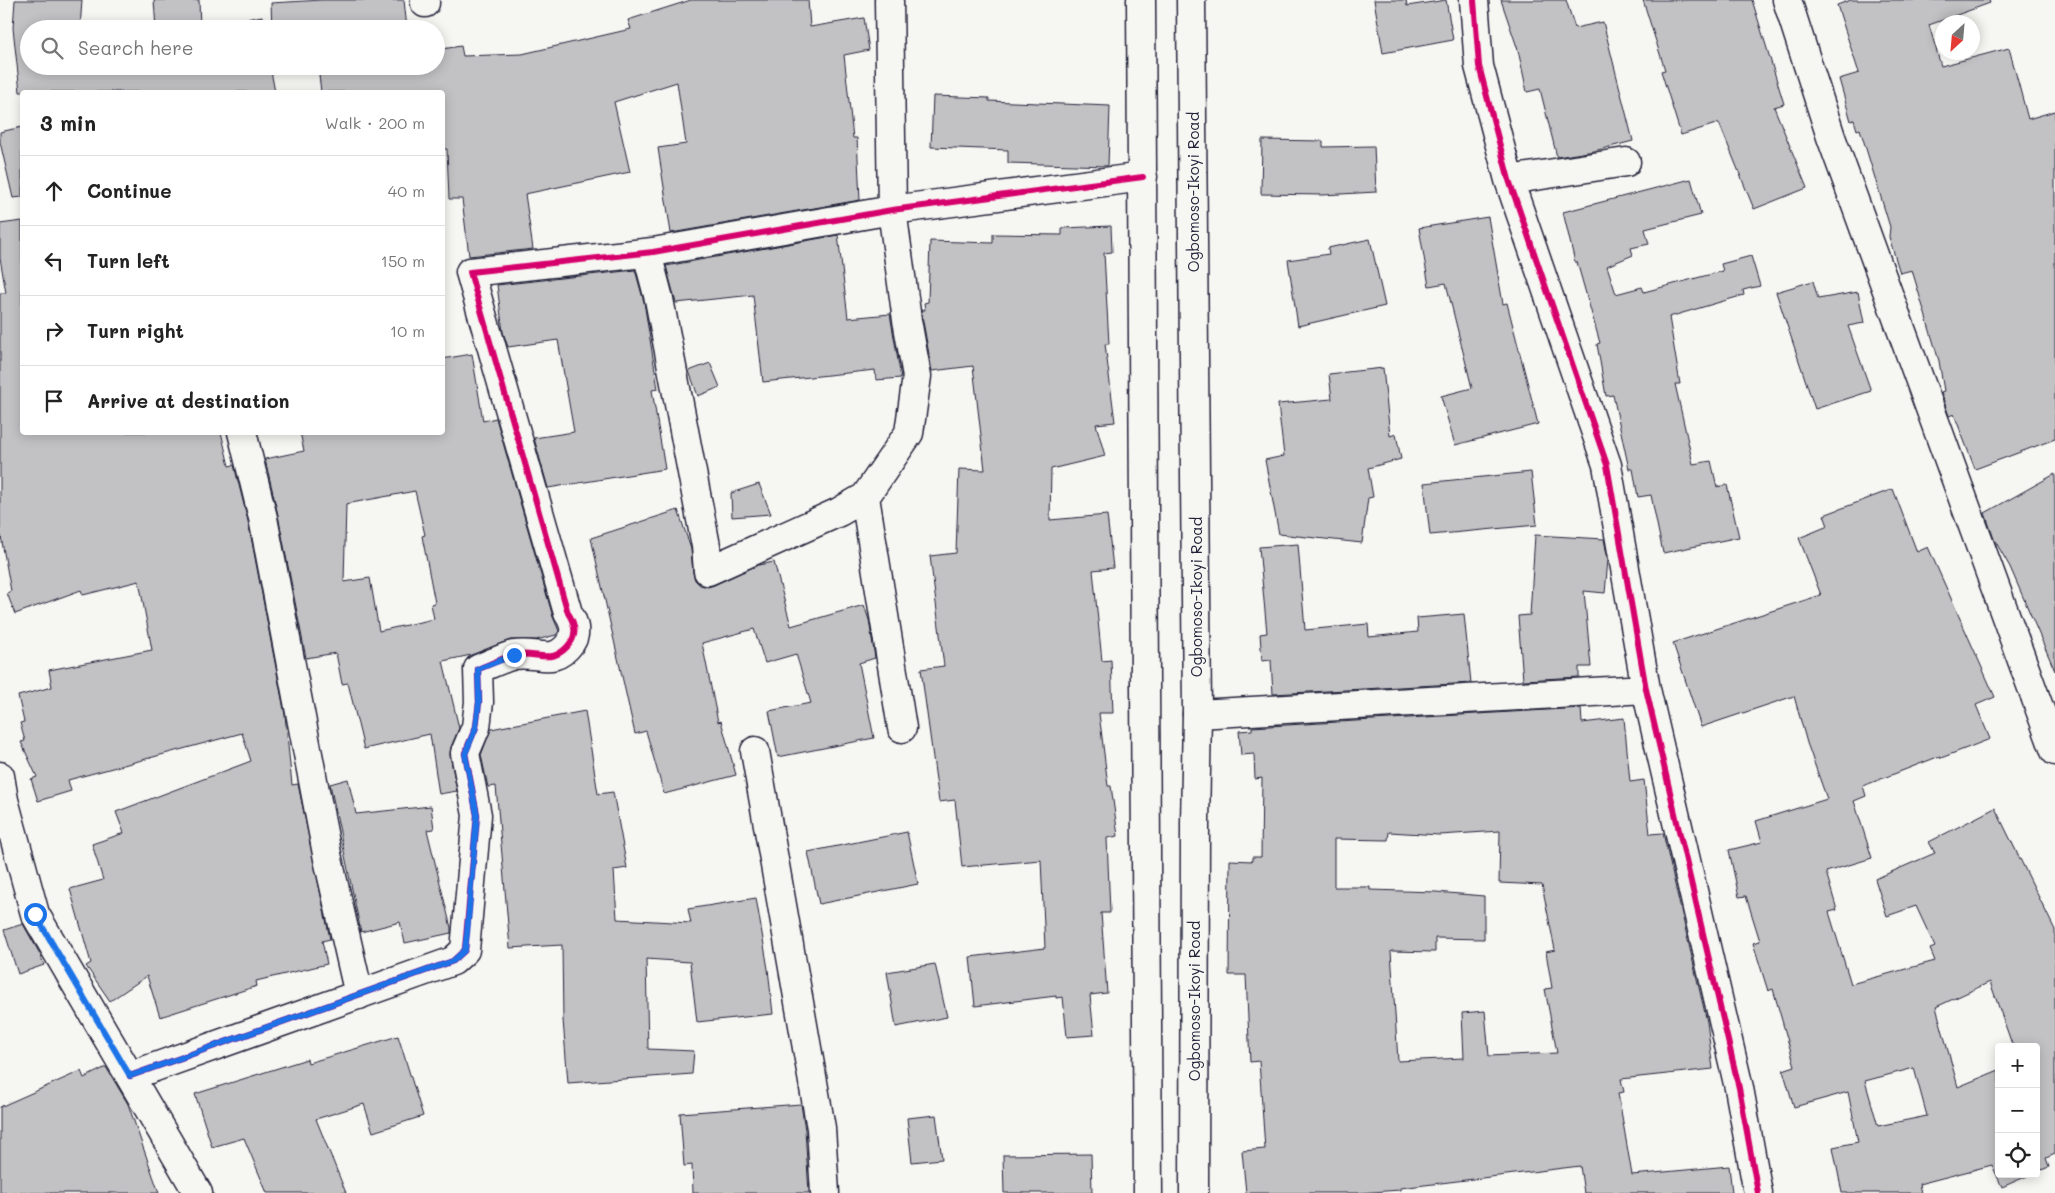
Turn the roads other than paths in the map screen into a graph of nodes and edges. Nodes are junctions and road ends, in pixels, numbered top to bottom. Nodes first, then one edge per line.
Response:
1 (889, 0) edge
2 (1141, 0) edge
3 (1191, 0) edge
4 (1474, 0) edge
5 (1787, 0) edge
6 (1626, 162) dead end
7 (1143, 177) junction
8 (1509, 180) junction
9 (892, 210) junction
10 (653, 252) junction
11 (243, 435) edge
12 (865, 497) junction
13 (1646, 689) junction
14 (1197, 714) junction
15 (902, 728) dead end
16 (755, 751) dead end
17 (2055, 751) edge
18 (0, 776) edge
19 (359, 995) junction
20 (130, 1076) junction
21 (198, 1193) edge
22 (825, 1193) edge
23 (1148, 1193) edge
24 (1194, 1193) edge
25 (1758, 1193) edge

1 - 9 street
2 - 7 street
3 - 14 street, Ogbomoso-Ikoyi Road
4 - 8 street
5 - 17 street
6 - 8 street
7 - 9 street
7 - 23 street
8 - 13 street
9 - 10 street
9 - 12 street
10 - 12 street
10 - 19 street
11 - 19 street
12 - 15 street
13 - 14 street
13 - 25 street
14 - 24 street, Ogbomoso-Ikoyi Road
16 - 22 street
18 - 20 street
19 - 20 street
20 - 21 street

